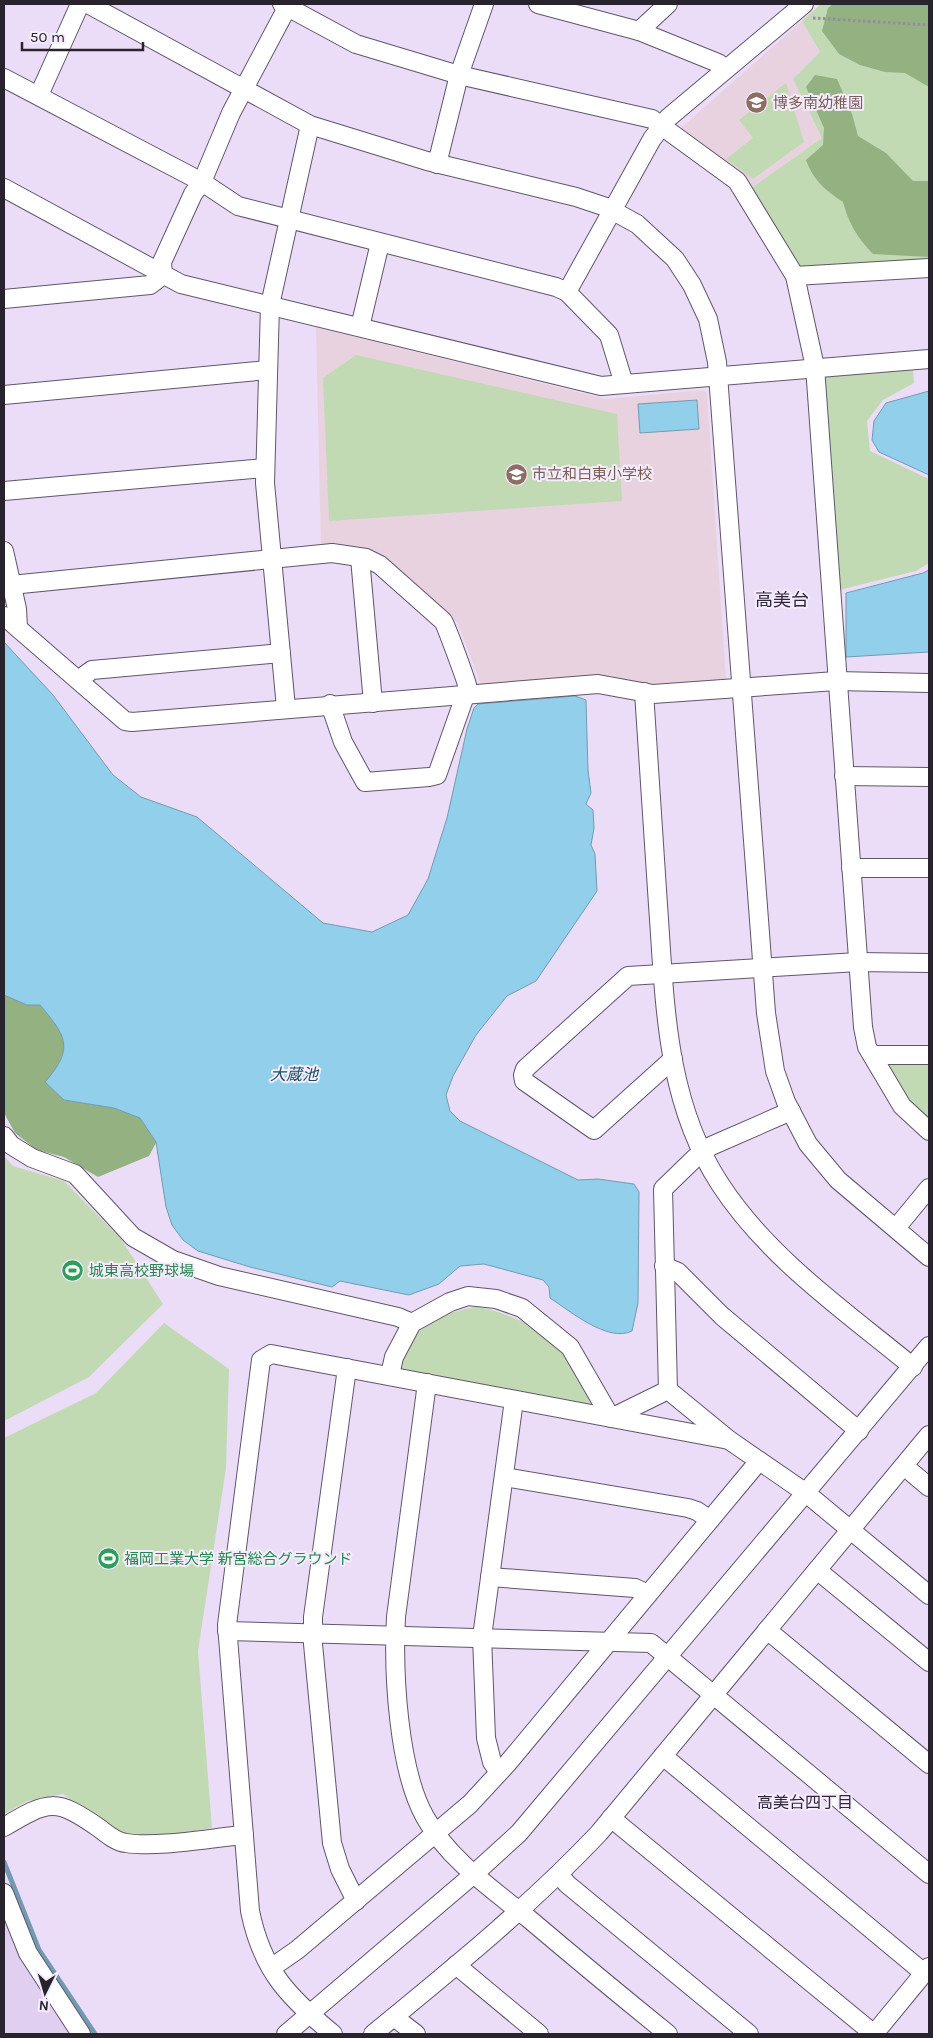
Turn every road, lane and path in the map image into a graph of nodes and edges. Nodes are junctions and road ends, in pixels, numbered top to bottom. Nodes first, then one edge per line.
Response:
1 (80, 4) edge
2 (88, 4) edge
3 (484, 4) edge
4 (538, 4) edge
5 (668, 4) edge
6 (286, 5) edge
7 (801, 6) edge
8 (929, 25) edge
9 (639, 31) junction
10 (726, 69) junction
11 (459, 75) junction
12 (4, 78) edge
13 (243, 89) junction
14 (39, 94) junction
15 (310, 125) junction
16 (662, 127) junction
17 (437, 164) junction
18 (202, 182) junction
19 (4, 188) edge
20 (612, 211) junction
21 (289, 220) junction
22 (380, 243) junction
23 (929, 268) edge
24 (163, 275) junction
25 (796, 276) junction
26 (567, 292) junction
27 (4, 299) edge
28 (270, 305) junction
29 (360, 327) junction
30 (929, 359) edge
31 (815, 367) junction
32 (268, 370) junction
33 (718, 376) junction
34 (624, 384) junction
35 (4, 396) edge
36 (265, 468) junction
37 (4, 490) edge
38 (4, 551) edge
39 (360, 558) junction
40 (273, 559) junction
41 (11, 585) junction
42 (4, 616) edge
43 (18, 628) junction
44 (281, 654) junction
45 (78, 680) junction
46 (836, 681) junction
47 (929, 683) edge
48 (741, 689) junction
49 (644, 692) junction
50 (466, 693) junction
51 (373, 703) junction
52 (330, 704) junction
53 (286, 708) junction
54 (844, 776) junction
55 (929, 777) edge
56 (851, 868) junction
57 (929, 868) edge
58 (858, 962) junction
59 (929, 962) edge
60 (762, 968) junction
61 (663, 974) junction
62 (872, 1055) junction
63 (929, 1055) edge
64 (672, 1059) junction
65 (790, 1111) junction
66 (929, 1131) edge
67 (4, 1136) edge
68 (703, 1152) junction
69 (929, 1188) edge
70 (896, 1228) junction
71 (929, 1257) edge
72 (664, 1266) junction
73 (412, 1323) junction
74 (929, 1346) edge
75 (913, 1367) junction
76 (347, 1368) junction
77 (390, 1375) junction
78 (427, 1383) junction
79 (668, 1390) junction
80 (514, 1400) junction
81 (610, 1418) junction
82 (859, 1431) junction
83 (929, 1435) edge
84 (729, 1440) junction
85 (760, 1461) junction
86 (904, 1466) junction
87 (504, 1477) junction
88 (929, 1486) edge
89 (806, 1493) junction
90 (710, 1520) junction
91 (851, 1530) junction
92 (817, 1570) junction
93 (490, 1577) junction
94 (648, 1594) junction
95 (929, 1595) edge
96 (767, 1630) junction
97 (227, 1631) junction
98 (313, 1633) junction
99 (395, 1635) junction
100 (482, 1637) junction
101 (610, 1640) junction
102 (669, 1657) junction
103 (929, 1662) edge
104 (714, 1694) junction
105 (662, 1756) junction
106 (929, 1764) edge
107 (499, 1772) junction
108 (611, 1818) junction
109 (4, 1827) edge
110 (437, 1833) junction
111 (244, 1835) junction
112 (474, 1874) junction
113 (929, 1874) edge
114 (560, 1875) junction
115 (4, 1893) edge
116 (356, 1901) junction
117 (520, 1912) junction
118 (456, 1965) junction
119 (271, 1968) junction
120 (927, 1970) edge
121 (394, 2017) junction
122 (300, 2027) edge
123 (81, 2034) edge
124 (333, 2034) edge
125 (373, 2034) edge
126 (416, 2034) edge
127 (539, 2034) edge
128 (668, 2034) edge
129 (749, 2034) edge

1 - 14 street
2 - 13 street
3 - 11 street
4 - 9 street
5 - 9 street
6 - 11 street
6 - 13 street
7 - 8 path
7 - 10 street
9 - 10 street
10 - 16 street
11 - 16 street
11 - 17 street
12 - 14 street
13 - 15 street
13 - 18 street
14 - 18 street
15 - 17 street
15 - 21 street
16 - 20 street
16 - 25 street
17 - 20 street
18 - 21 street
18 - 24 street
19 - 24 street
20 - 26 street
20 - 33 street
21 - 22 street
21 - 28 street
22 - 26 street
22 - 29 street
23 - 25 street
24 - 27 street
24 - 28 street
25 - 31 street
26 - 34 street
28 - 29 street
28 - 32 street
29 - 34 street
30 - 31 street
31 - 33 street
31 - 46 street
32 - 35 street
32 - 36 street
33 - 34 street
33 - 48 street
36 - 37 street
36 - 40 street
38 - 41 street
39 - 40 street
39 - 50 street
39 - 51 street
40 - 41 street
40 - 44 street
41 - 43 street
42 - 43 street
43 - 45 street
44 - 45 street
44 - 53 street
45 - 53 street
46 - 47 street
46 - 48 street
46 - 54 street
48 - 49 street
48 - 60 street
49 - 50 street
49 - 61 street
50 - 51 street
50 - 52 street
51 - 52 street
52 - 53 street
54 - 55 street
54 - 56 street
56 - 57 street
56 - 58 street
58 - 59 street
58 - 60 street
58 - 62 street
60 - 61 street
60 - 65 street
61 - 64 street
61 - 64 street
62 - 63 street
62 - 66 street
64 - 68 street
65 - 68 street
65 - 70 street
67 - 73 street
68 - 72 street
68 - 75 street
69 - 70 street
70 - 71 street
72 - 79 street
72 - 82 street
73 - 77 street
73 - 81 street
74 - 75 street
75 - 82 street
76 - 77 street
76 - 97 street
76 - 98 street
77 - 78 street
78 - 80 street
78 - 99 street
79 - 81 street
79 - 84 street
80 - 81 street
80 - 87 street
81 - 84 street
82 - 89 street
83 - 86 street
84 - 85 street
85 - 89 street
85 - 90 street
86 - 88 street
86 - 91 street
87 - 90 street
87 - 93 street
89 - 91 street
89 - 102 street
90 - 94 street
91 - 92 street
91 - 95 street
92 - 96 street
92 - 103 street
93 - 94 street
93 - 100 street
94 - 101 street
96 - 104 street
96 - 106 street
97 - 98 street
97 - 111 street
98 - 99 street
98 - 116 street
99 - 100 street
99 - 110 street
100 - 101 street
100 - 107 street
101 - 102 street
101 - 107 street
102 - 104 street
102 - 112 street
104 - 105 street
104 - 113 street
105 - 108 street
105 - 120 street
107 - 110 street
108 - 114 street
108 - 120 street
109 - 111 street
110 - 112 street
110 - 116 street
111 - 119 street
112 - 117 street
112 - 122 street
114 - 117 street
114 - 129 street
115 - 123 street
116 - 119 street
117 - 118 street
117 - 128 street
118 - 121 street
118 - 127 street
119 - 122 street
121 - 125 street
121 - 126 street
122 - 124 street

